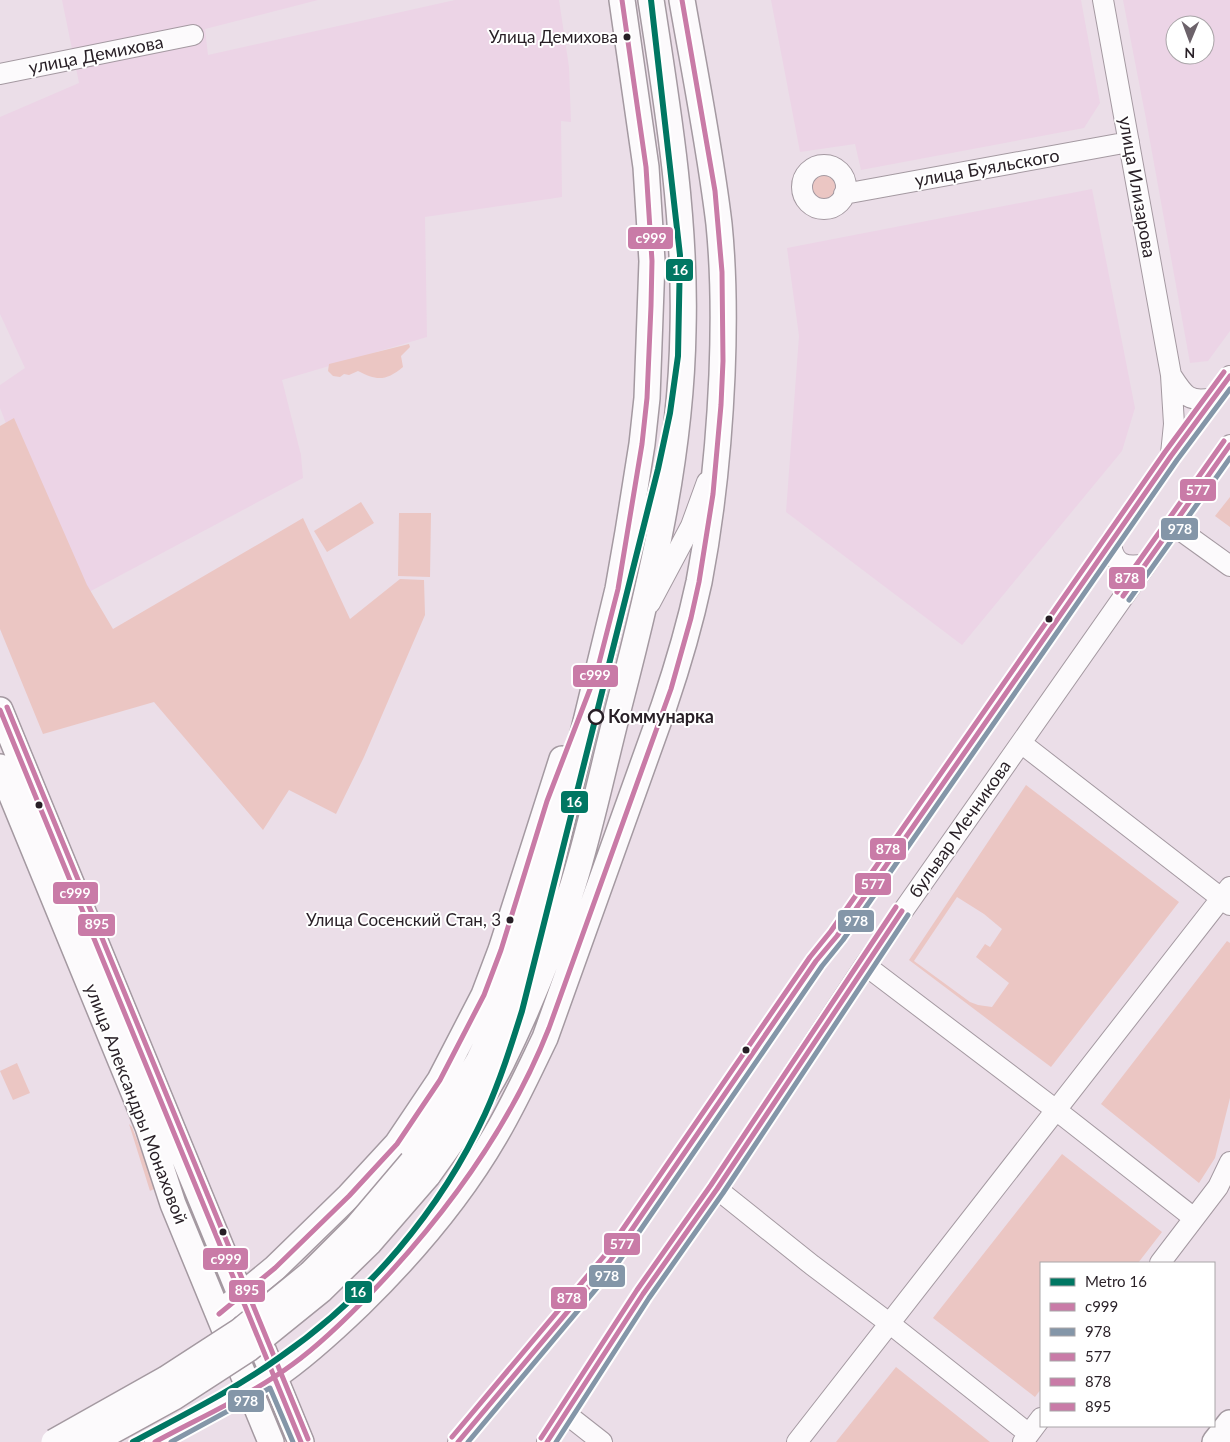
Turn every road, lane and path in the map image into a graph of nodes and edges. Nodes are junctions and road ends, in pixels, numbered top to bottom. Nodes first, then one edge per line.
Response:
1 (622, 0) edge
2 (651, 0) edge
3 (682, 0) edge
4 (1103, 0) edge
5 (193, 35) dead end
6 (0, 74) edge
7 (1129, 142) junction
8 (844, 194) dead end
9 (1171, 375) junction
10 (1230, 376) edge
11 (1213, 398) junction
12 (718, 442) junction
13 (1230, 445) edge
14 (1171, 456) junction
15 (1173, 525) junction
16 (1111, 541) junction
17 (1146, 564) junction
18 (1230, 566) edge
19 (642, 618) junction
20 (597, 670) junction
21 (0, 710) edge
22 (1021, 743) junction
23 (0, 766) edge
24 (1227, 897) edge
25 (864, 965) junction
26 (1056, 1110) junction
27 (1230, 1162) edge
28 (420, 1168) junction
29 (716, 1189) junction
30 (1194, 1218) junction
31 (1161, 1262) edge
32 (241, 1297) junction
33 (219, 1314) junction
34 (889, 1323) junction
35 (274, 1377) junction
36 (250, 1390) junction
37 (565, 1413) junction
38 (1040, 1419) edge
39 (1230, 1423) edge
40 (1026, 1438) edge
41 (54, 1442) edge
42 (92, 1442) edge
43 (155, 1442) edge
44 (271, 1442) edge
45 (301, 1442) edge
46 (458, 1442) edge
47 (547, 1442) edge
48 (602, 1442) edge
49 (797, 1442) edge
50 (1215, 1442) edge

1 - 20 main road
2 - 19 main road
3 - 12 main road
4 - 7 street, улица Илизарова
5 - 6 street, улица Демихова
7 - 8 street, улица Буяльского
7 - 9 street, улица Илизарова
9 - 11 street, улица Илизарова
9 - 14 street, улица Илизарова
10 - 11 street
11 - 14 street
12 - 19 street
12 - 35 main road
13 - 15 street, бульвар Мечникова
14 - 16 street
15 - 17 street, бульвар Мечникова
15 - 18 street
16 - 17 street
16 - 46 street
17 - 22 street, бульвар Мечникова
19 - 28 main road
20 - 28 main road
20 - 32 main road
21 - 32 main road, улица Александры Монаховой
22 - 24 street
22 - 25 street, бульвар Мечникова
23 - 33 main road, улица Александры Монаховой
24 - 26 street
25 - 26 street
25 - 29 street, бульвар Мечникова
26 - 30 street
26 - 34 street
27 - 30 street
28 - 41 main road, bridge
28 - 42 main road, bridge
29 - 34 street
29 - 37 street, бульвар Мечникова
30 - 31 street
32 - 33 main road
32 - 35 main road, улица Александры Монаховой
33 - 36 main road, улица Александры Монаховой
34 - 40 street
34 - 49 street
35 - 36 street
35 - 45 main road, улица Александры Монаховой
36 - 43 street
36 - 44 main road, улица Александры Монаховой
37 - 47 street, бульвар Мечникова
37 - 48 street
38 - 40 street
39 - 50 main road

